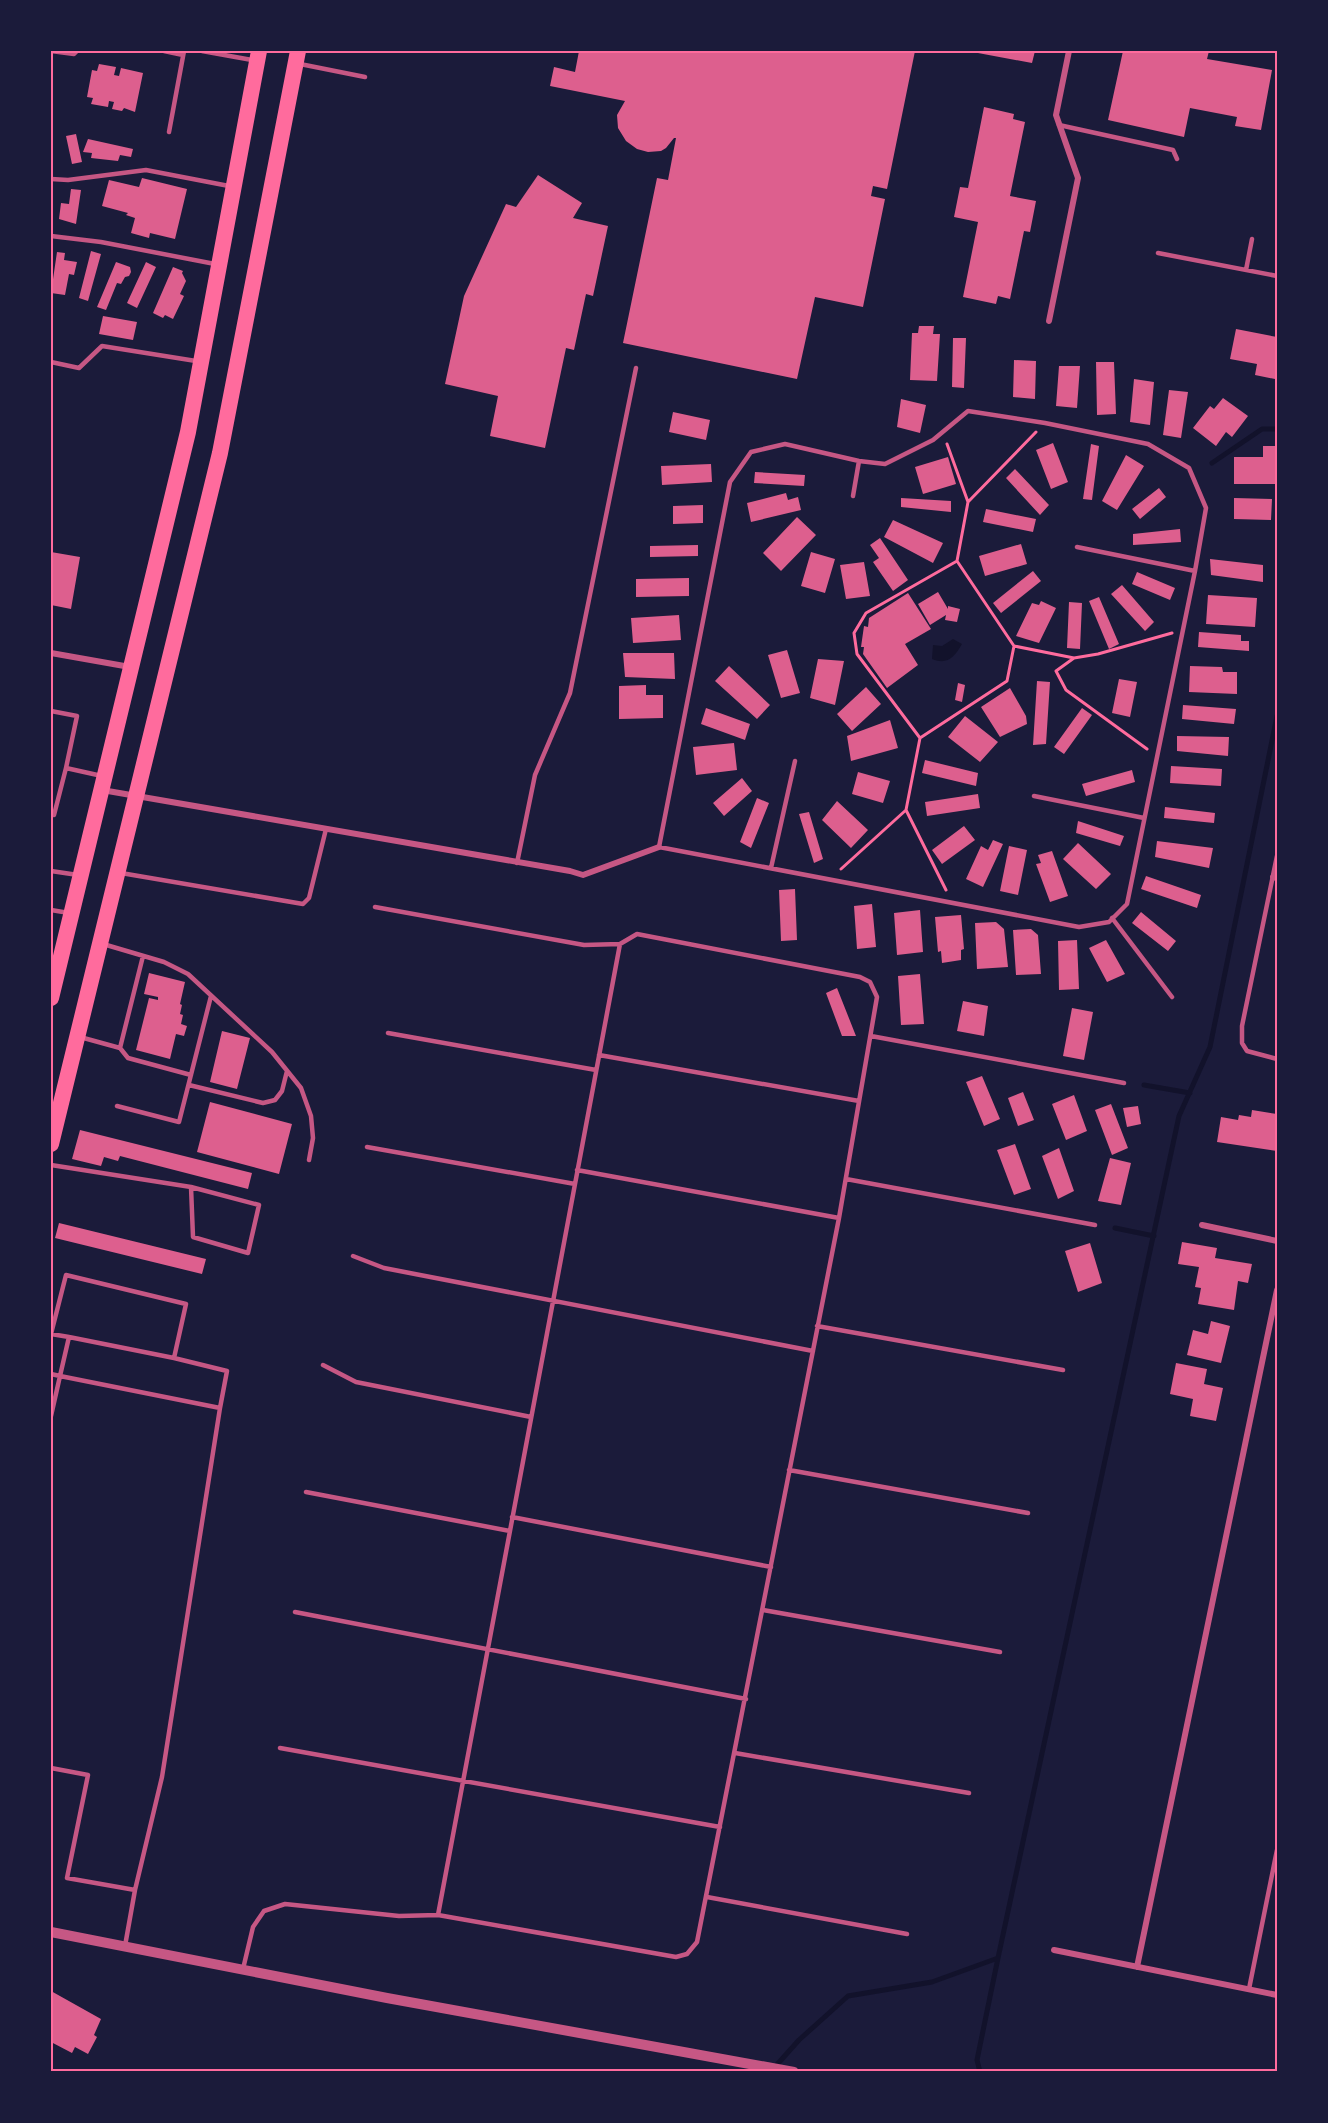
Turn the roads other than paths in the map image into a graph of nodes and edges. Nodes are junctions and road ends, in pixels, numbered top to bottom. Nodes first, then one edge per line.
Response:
1 (51, 51) edge
2 (77, 51) edge
3 (164, 51) edge
4 (202, 51) edge
5 (1069, 51) edge
6 (184, 53) edge
7 (258, 56) edge
8 (297, 57) edge
9 (365, 77) dead end
10 (1059, 125) junction
11 (169, 132) dead end
12 (1177, 159) dead end
13 (51, 179) edge
14 (234, 187) junction
15 (51, 236) edge
16 (1252, 239) dead end
17 (1158, 253) dead end
18 (220, 265) junction
19 (1246, 270) junction
20 (1277, 276) edge
21 (1049, 321) dead end
22 (51, 362) edge
23 (202, 362) junction
24 (636, 368) dead end
25 (859, 461) junction
26 (853, 496) dead end
27 (1077, 547) dead end
28 (1195, 571) junction
29 (51, 653) edge
30 (131, 668) junction
31 (51, 711) edge
32 (795, 761) dead end
33 (66, 768) junction
34 (103, 783) junction
35 (136, 796) junction
36 (1034, 796) dead end
37 (54, 815) dead end
38 (1144, 818) junction
39 (326, 829) junction
40 (659, 847) junction
41 (1277, 856) edge
42 (517, 863) junction
43 (771, 868) junction
44 (51, 871) edge
45 (117, 872) junction
46 (81, 875) junction
47 (1275, 878) edge
48 (375, 907) dead end
49 (51, 910) edge
50 (72, 914) junction
51 (1112, 918) junction
52 (100, 943) junction
53 (620, 944) junction
54 (143, 956) junction
55 (212, 996) junction
56 (1172, 997) dead end
57 (51, 998) edge
58 (388, 1033) dead end
59 (78, 1036) junction
60 (871, 1036) junction
61 (120, 1048) junction
62 (599, 1055) junction
63 (1277, 1059) edge
64 (596, 1070) junction
65 (287, 1071) junction
66 (191, 1075) junction
67 (1124, 1083) dead end
68 (189, 1085) junction
69 (859, 1101) junction
70 (117, 1106) dead end
71 (51, 1144) edge
72 (367, 1147) dead end
73 (309, 1160) dead end
74 (51, 1165) edge
75 (578, 1170) junction
76 (846, 1179) junction
77 (575, 1184) junction
78 (191, 1187) junction
79 (839, 1218) junction
80 (1095, 1225) dead end
81 (1202, 1225) dead end
82 (1277, 1241) edge
83 (353, 1256) dead end
84 (1277, 1290) edge
85 (553, 1302) junction
86 (817, 1326) junction
87 (69, 1337) junction
88 (813, 1351) junction
89 (174, 1358) junction
90 (323, 1365) dead end
91 (1063, 1370) dead end
92 (51, 1374) edge
93 (60, 1376) junction
94 (220, 1408) junction
95 (51, 1416) edge
96 (531, 1417) junction
97 (789, 1470) junction
98 (306, 1492) dead end
99 (1028, 1513) dead end
100 (512, 1517) junction
101 (510, 1531) junction
102 (771, 1567) junction
103 (763, 1610) junction
104 (295, 1612) dead end
105 (488, 1649) junction
106 (1000, 1652) dead end
107 (746, 1699) junction
108 (280, 1748) dead end
109 (735, 1753) junction
110 (51, 1768) edge
111 (463, 1781) junction
112 (969, 1793) dead end
113 (720, 1827) junction
114 (1277, 1850) edge
115 (135, 1890) junction
116 (707, 1897) junction
117 (438, 1916) junction
118 (51, 1932) edge
119 (907, 1934) dead end
120 (125, 1947) junction
121 (1054, 1950) dead end
122 (1137, 1967) junction
123 (242, 1970) junction
124 (1249, 1989) junction
125 (1277, 1995) edge
126 (793, 2072) edge

1 - 2 lane
3 - 6 lane
4 - 7 lane
5 - 10 street
6 - 11 lane
7 - 14 highway
8 - 9 lane
8 - 35 highway
10 - 12 lane
10 - 21 street
13 - 14 lane
14 - 18 highway
15 - 18 lane
16 - 19 lane
17 - 19 lane
18 - 23 highway
19 - 20 lane
22 - 23 lane
23 - 30 highway
24 - 42 lane
25 - 26 lane
25 - 28 lane
25 - 40 lane
27 - 28 lane
28 - 38 lane
29 - 30 street
30 - 34 highway
31 - 33 lane
32 - 43 lane
33 - 34 lane
33 - 37 lane
34 - 35 street
34 - 46 highway
35 - 39 street
35 - 45 highway
36 - 38 lane
38 - 51 lane
39 - 42 street
39 - 45 lane
40 - 42 street
40 - 43 lane
41 - 47 lane
43 - 51 lane
44 - 46 lane
45 - 52 highway
46 - 50 highway
47 - 63 lane
48 - 53 lane
49 - 50 lane
50 - 57 highway
51 - 56 lane
52 - 54 lane
52 - 59 highway
53 - 60 lane
53 - 62 lane
54 - 55 lane
54 - 61 lane
55 - 65 lane
55 - 66 lane
58 - 64 lane
59 - 61 lane
59 - 71 highway
60 - 67 lane
60 - 69 lane
61 - 66 lane
62 - 64 lane
62 - 69 lane
64 - 75 lane
65 - 68 lane
65 - 73 lane
66 - 68 lane
68 - 70 lane
69 - 76 lane
72 - 77 lane
74 - 78 lane
75 - 77 lane
75 - 79 lane
76 - 79 lane
76 - 80 lane
77 - 85 lane
78 - 78 lane
79 - 86 lane
81 - 82 street
83 - 85 lane
84 - 122 street
85 - 88 lane
85 - 96 lane
86 - 88 lane
86 - 91 lane
87 - 89 lane
87 - 89 lane
87 - 93 lane
88 - 97 lane
89 - 94 lane
90 - 96 lane
92 - 93 lane
93 - 94 lane
93 - 95 lane
94 - 115 lane
96 - 100 lane
97 - 99 lane
97 - 102 lane
98 - 101 lane
100 - 101 lane
100 - 102 lane
101 - 105 lane
102 - 103 lane
103 - 106 lane
103 - 107 lane
104 - 105 lane
105 - 107 lane
105 - 111 lane
107 - 109 lane
108 - 111 lane
109 - 112 lane
109 - 113 lane
110 - 115 lane
111 - 113 lane
111 - 117 lane
113 - 116 lane
114 - 124 lane
115 - 120 lane
116 - 117 lane
116 - 119 lane
117 - 123 lane
118 - 120 street
120 - 123 street
121 - 122 street
122 - 124 street
123 - 126 street
124 - 125 street

